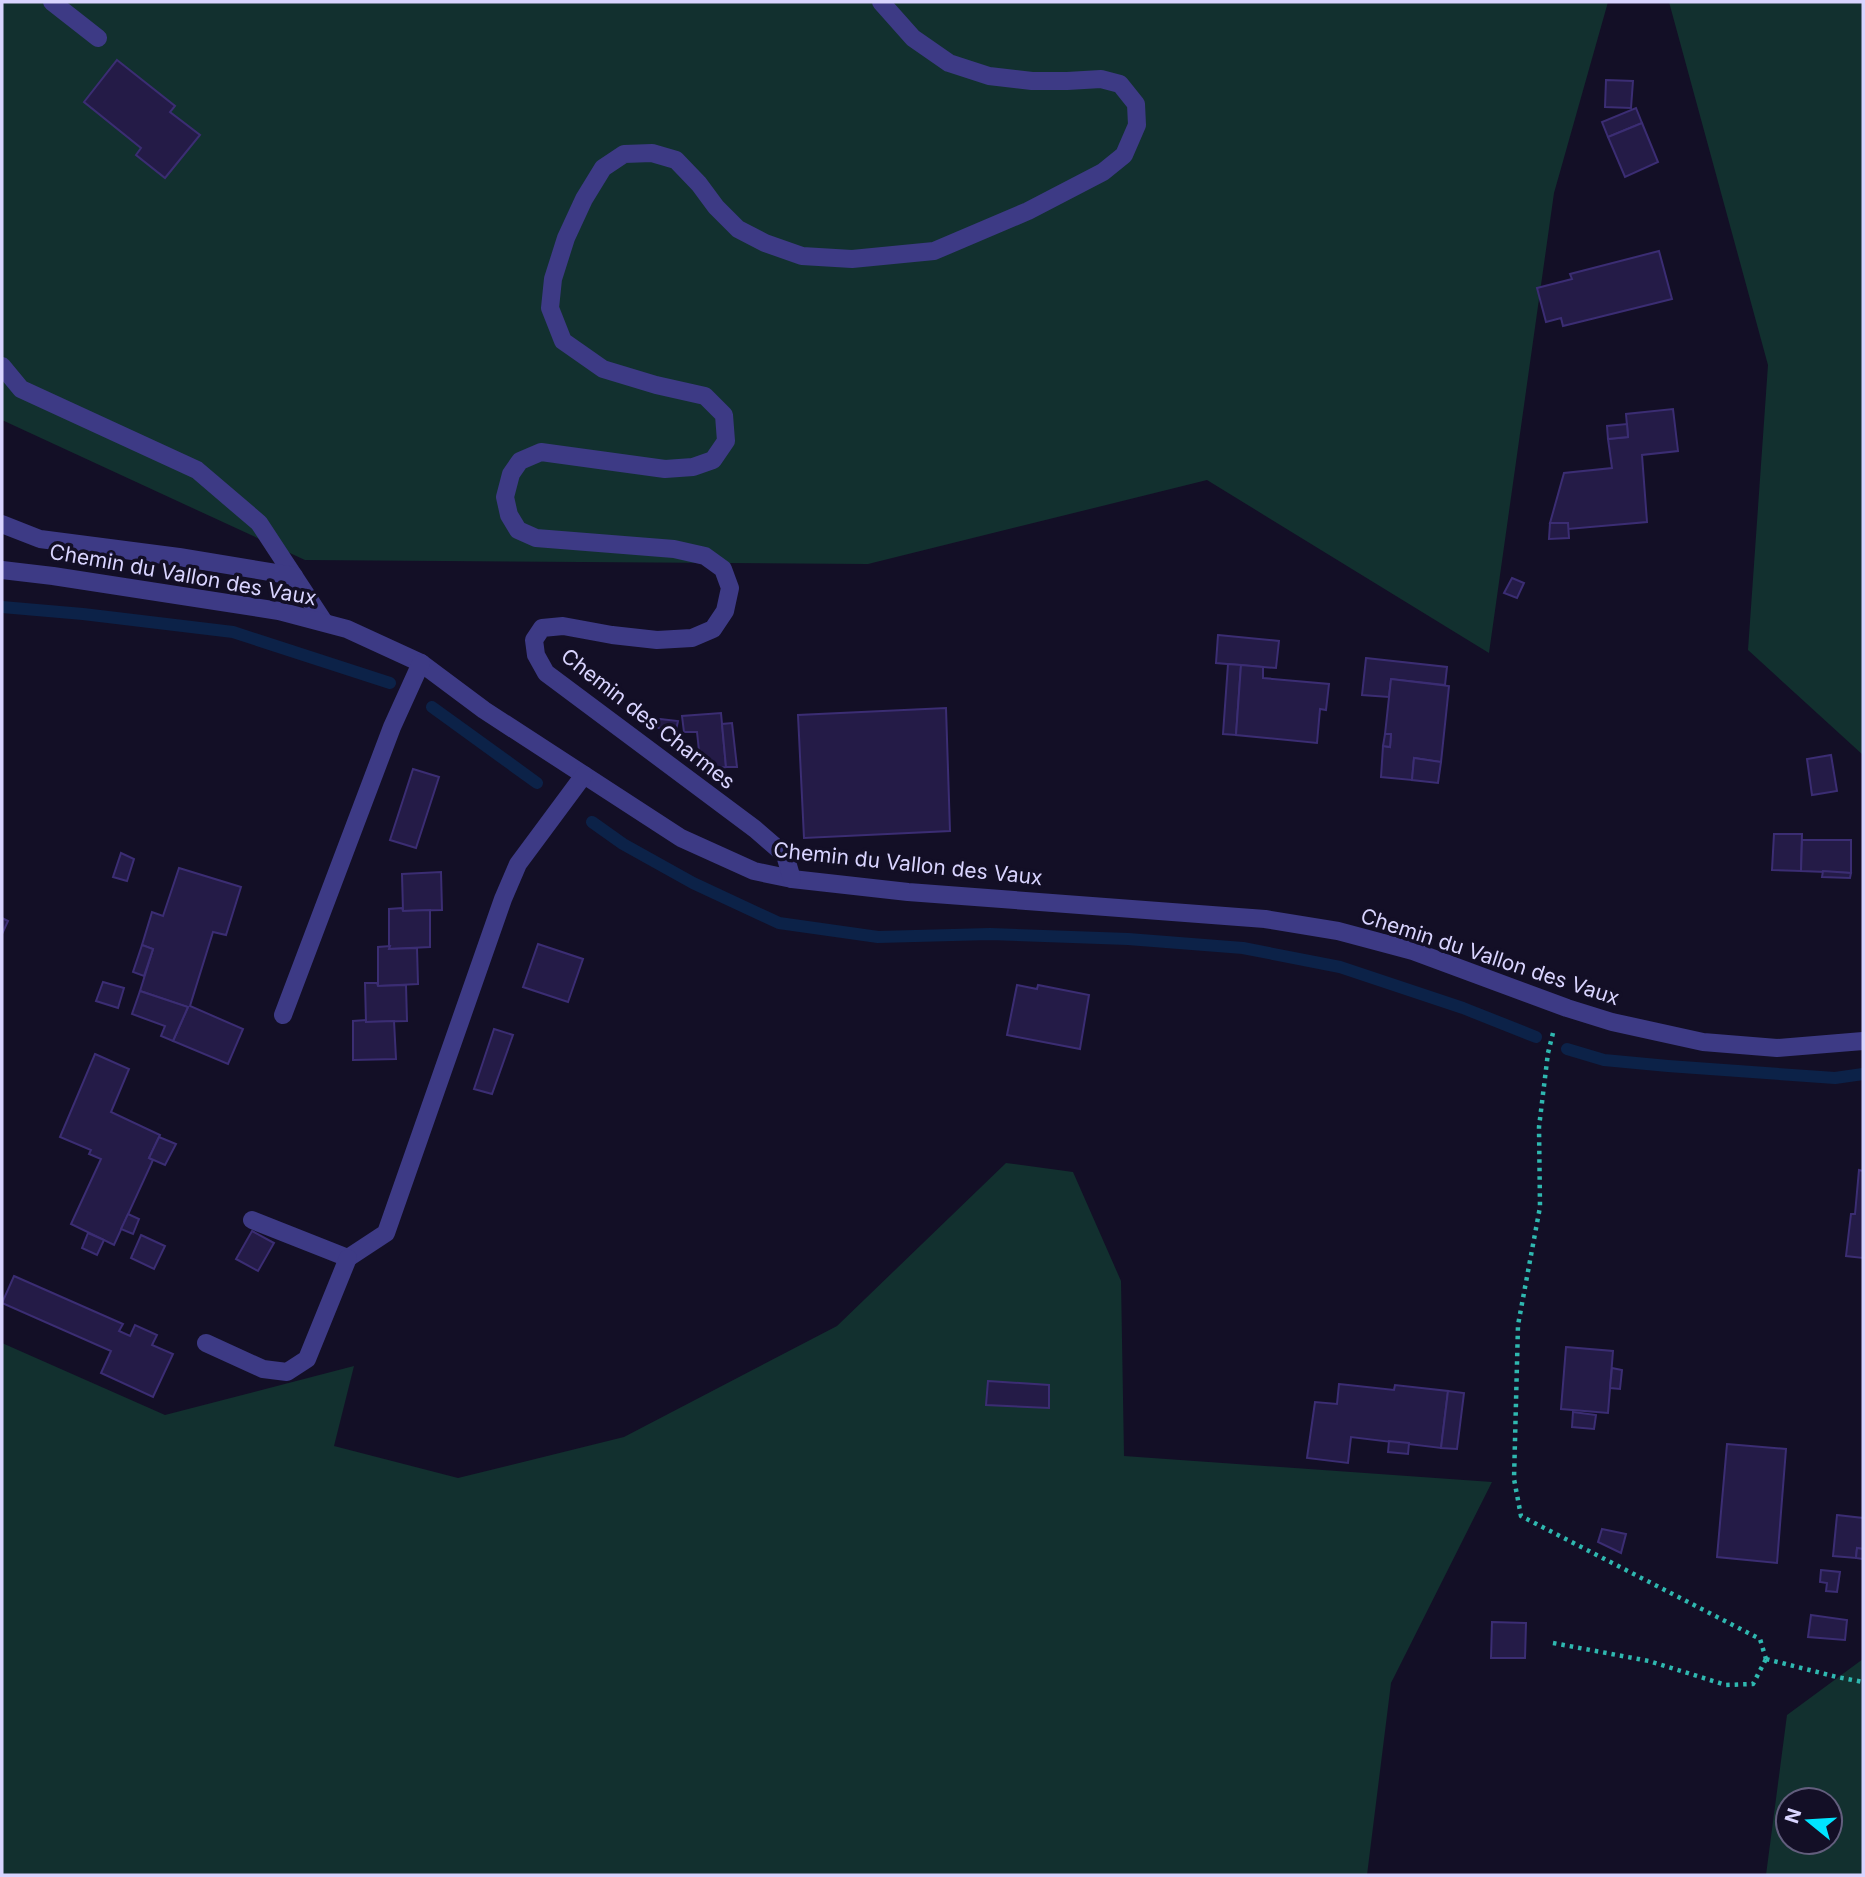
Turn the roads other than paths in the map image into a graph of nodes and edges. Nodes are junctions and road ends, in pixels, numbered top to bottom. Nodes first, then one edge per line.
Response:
1 (52, 2) edge
2 (881, 2) edge
3 (98, 38) dead end
4 (2, 366) edge
5 (2, 524) edge
6 (2, 570) edge
7 (294, 576) junction
8 (324, 622) junction
9 (421, 663) junction
10 (584, 775) junction
11 (792, 879) junction
12 (283, 1015) dead end
13 (1863, 1041) edge
14 (253, 1220) dead end
15 (348, 1258) junction
16 (206, 1343) dead end

1 - 3 street
2 - 11 street, Chemin des Charmes
4 - 7 street
5 - 7 street
6 - 8 street, Chemin du Vallon des Vaux
7 - 8 street
8 - 9 street, Chemin du Vallon des Vaux
9 - 10 street, Chemin du Vallon des Vaux
9 - 12 street
10 - 11 street, Chemin du Vallon des Vaux
10 - 15 street
11 - 13 street, Chemin du Vallon des Vaux
14 - 15 street
15 - 16 street

